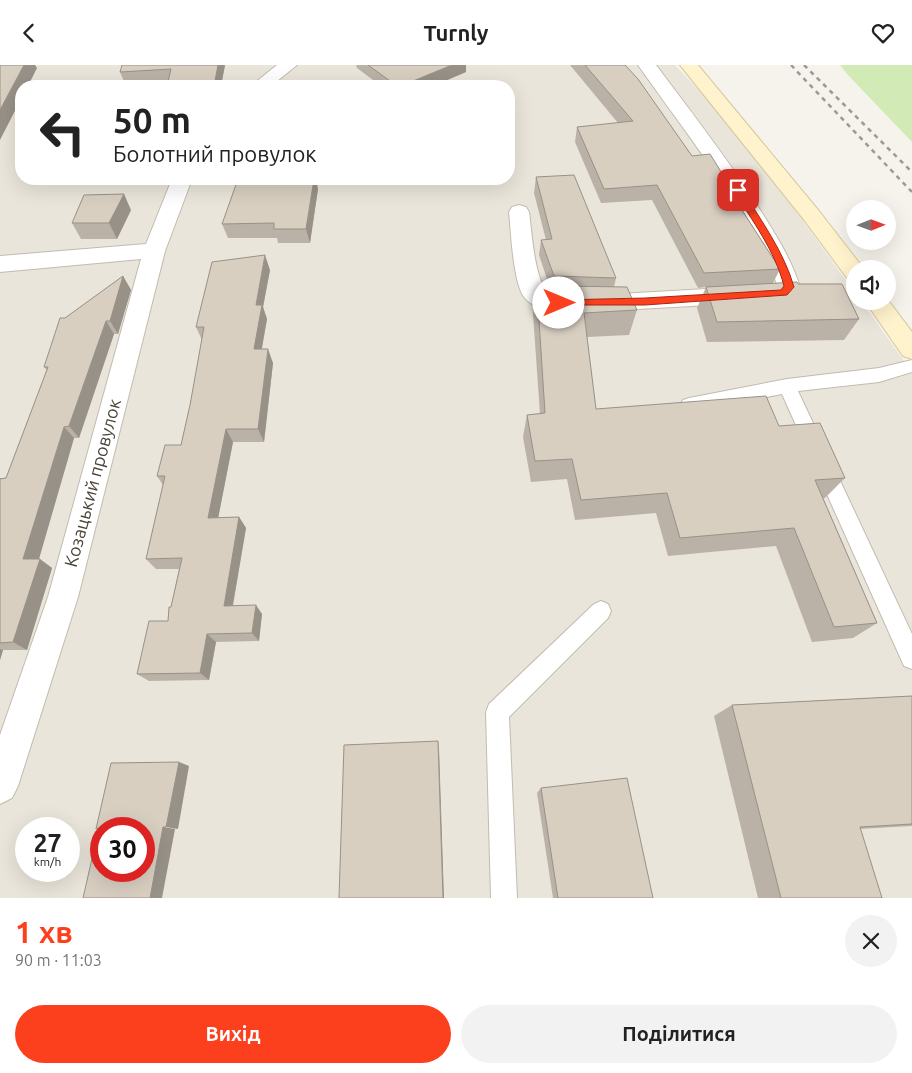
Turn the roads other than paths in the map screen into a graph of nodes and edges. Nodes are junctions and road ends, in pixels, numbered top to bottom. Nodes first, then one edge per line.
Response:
1 (288, 65) edge
2 (647, 65) edge
3 (690, 65) edge
4 (268, 80) edge
5 (180, 185) edge
6 (519, 212) dead end
7 (154, 251) junction
8 (846, 261) edge
9 (0, 264) edge
10 (883, 310) edge
11 (912, 350) edge
12 (912, 366) edge
13 (787, 386) junction
14 (671, 409) edge
15 (601, 611) dead end
16 (912, 658) edge
17 (0, 786) edge
18 (504, 898) edge

1 - 4 street
2 - 6 street
3 - 8 main road
5 - 7 street, Козацький провулок
7 - 9 street
7 - 17 street, Козацький провулок
10 - 11 main road
12 - 13 lane
13 - 14 lane
13 - 16 lane
15 - 18 lane

